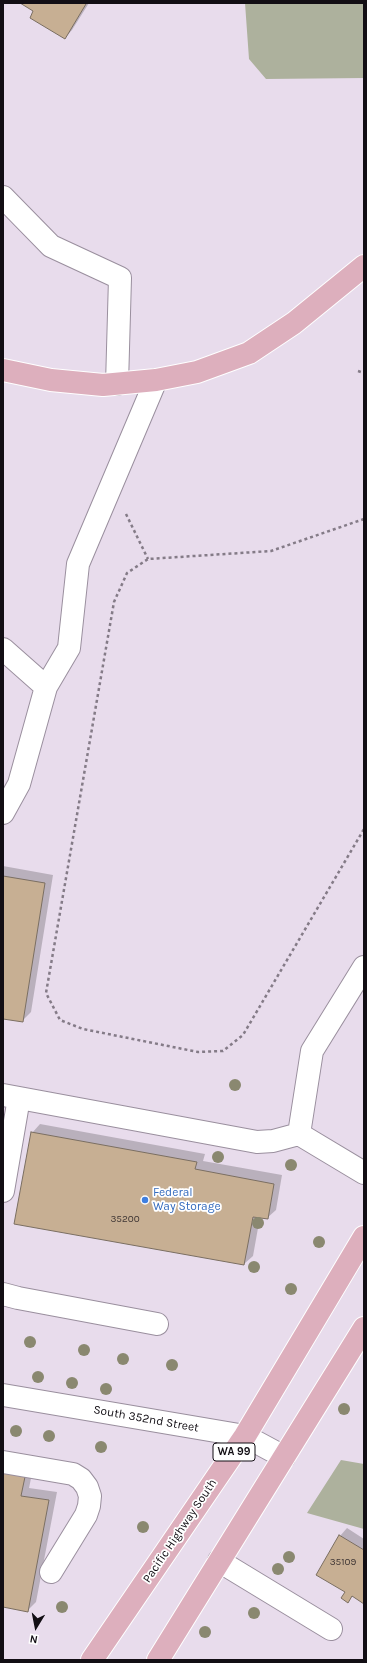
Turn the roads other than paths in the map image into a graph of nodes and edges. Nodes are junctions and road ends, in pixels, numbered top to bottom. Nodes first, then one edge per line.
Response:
1 (3, 197) edge
2 (364, 266) edge
3 (3, 370) edge
4 (156, 380) junction
5 (116, 384) junction
6 (3, 649) edge
7 (46, 687) junction
8 (3, 813) edge
9 (364, 967) edge
10 (11, 1097) edge
11 (299, 1134) junction
12 (364, 1173) edge
13 (3, 1191) edge
14 (364, 1237) edge
15 (3, 1294) edge
16 (156, 1324) dead end
17 (364, 1328) edge
18 (3, 1395) edge
19 (244, 1436) junction
20 (284, 1457) junction
21 (3, 1462) edge
22 (219, 1561) junction
23 (51, 1572) dead end
24 (331, 1629) dead end
25 (92, 1660) edge
26 (158, 1660) edge

1 - 5 street
2 - 4 main road
3 - 5 main road
4 - 5 main road
4 - 7 street
6 - 7 street
7 - 8 street
9 - 11 street
10 - 11 street
10 - 13 street
11 - 12 street
14 - 19 main road, Pacific Highway South / WA 99
15 - 16 street
17 - 20 main road
18 - 19 street, South 352nd Street
19 - 20 street, South 352nd Street
19 - 25 main road, Pacific Highway South / WA 99
20 - 22 main road
21 - 23 street
22 - 24 street
22 - 26 main road

